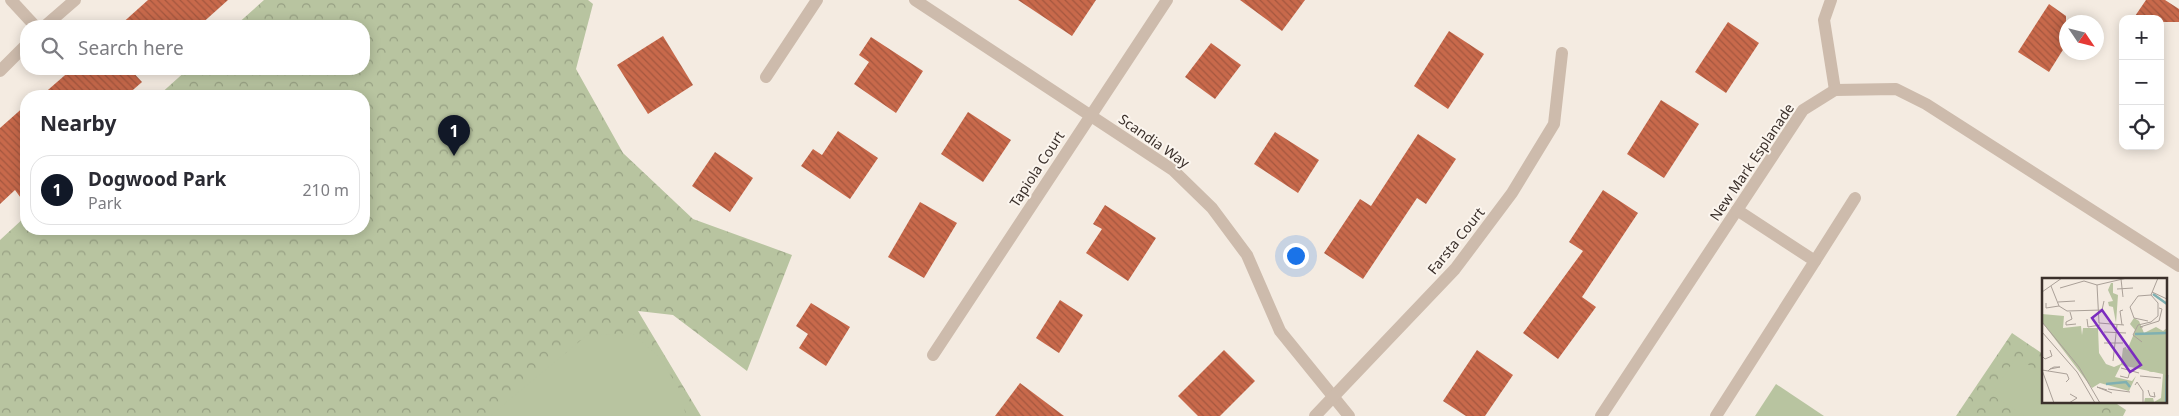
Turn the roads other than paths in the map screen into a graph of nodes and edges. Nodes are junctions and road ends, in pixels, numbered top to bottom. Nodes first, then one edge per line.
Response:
1 (11, 0) edge
2 (75, 0) edge
3 (817, 0) edge
4 (915, 0) edge
5 (1167, 0) edge
6 (1831, 0) edge
7 (29, 20) edge
8 (52, 20) edge
9 (20, 51) edge
10 (1562, 53) dead end
11 (0, 71) edge
12 (766, 77) dead end
13 (1834, 90) junction
14 (1090, 116) junction
15 (1855, 198) dead end
16 (1737, 210) junction
17 (1814, 261) junction
18 (2179, 266) edge
19 (933, 355) dead end
20 (1333, 398) junction
21 (1315, 416) edge
22 (1349, 416) edge
23 (1601, 416) edge
24 (1716, 416) edge

1 - 7 street
2 - 8 street
3 - 12 street
4 - 14 street, Scandia Way
5 - 14 street, Tapiola Court
6 - 13 street
9 - 11 street
10 - 20 street, Farsta Court
13 - 16 street, New Mark Esplanade
13 - 18 street
14 - 19 street, Tapiola Court
14 - 20 street, Scandia Way
15 - 17 street
16 - 17 street
16 - 23 street, New Mark Esplanade
17 - 24 street
20 - 21 street, Farsta Court
20 - 22 street, Scandia Way

